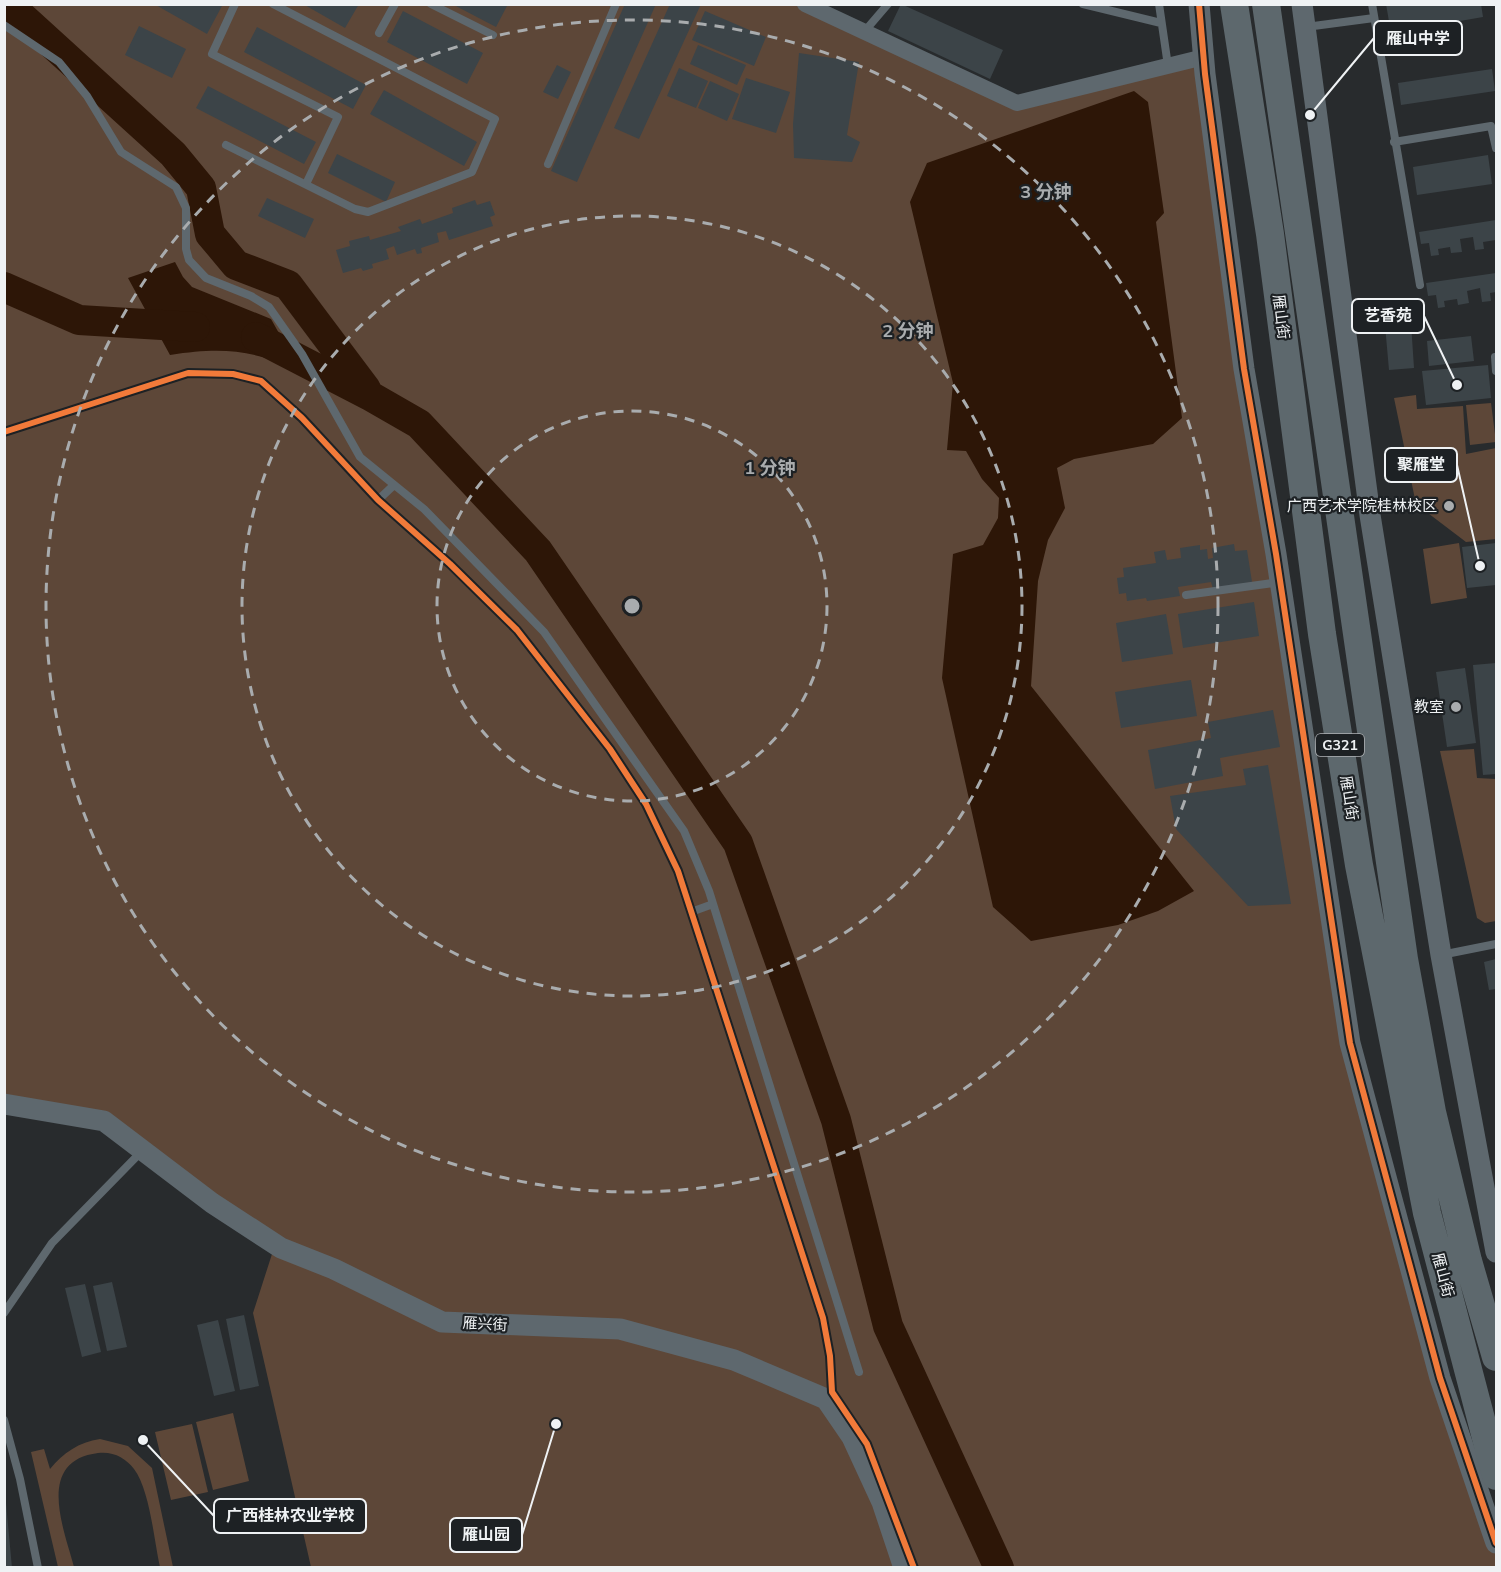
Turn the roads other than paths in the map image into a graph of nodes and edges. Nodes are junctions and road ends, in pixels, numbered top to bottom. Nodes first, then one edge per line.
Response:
1 (235, 4) edge
2 (273, 4) edge
3 (394, 4) edge
4 (431, 4) edge
5 (616, 4) edge
6 (805, 4) edge
7 (888, 4) edge
8 (1083, 4) edge
9 (1159, 4) edge
10 (1199, 4) edge
11 (1234, 4) edge
12 (1266, 4) edge
13 (1302, 4) edge
14 (1372, 4) edge
15 (1374, 18) junction
16 (1161, 23) junction
17 (4, 25) edge
18 (1305, 27) junction
19 (864, 32) junction
20 (379, 33) dead end
21 (493, 34) dead end
22 (1204, 57) junction
23 (1168, 66) junction
24 (1394, 142) junction
25 (226, 144) dead end
26 (1497, 148) edge
27 (548, 164) dead end
28 (306, 184) junction
29 (1420, 285) dead end
30 (1495, 357) edge
31 (1497, 371) edge
32 (394, 485) junction
33 (378, 500) dead end
34 (1280, 582) junction
35 (1186, 595) dead end
36 (713, 904) junction
37 (691, 912) dead end
38 (1497, 944) edge
39 (1441, 955) junction
40 (4, 1104) edge
41 (144, 1149) junction
42 (1497, 1252) edge
43 (4, 1313) edge
44 (1497, 1357) edge
45 (859, 1372) dead end
46 (4, 1420) edge
47 (8, 1446) edge
48 (1497, 1476) edge
49 (1497, 1543) edge
50 (38, 1568) edge
51 (904, 1568) edge

1 - 28 lane
2 - 28 lane
3 - 20 lane
4 - 21 lane
5 - 27 lane
6 - 19 street
7 - 19 lane
8 - 16 lane
9 - 16 lane
10 - 22 street
11 - 48 highway, 雁山街 / G321
12 - 44 highway, 雁山街 / G321
13 - 18 street
14 - 15 lane
15 - 18 lane
15 - 24 lane
16 - 23 lane
17 - 32 lane
18 - 39 street
19 - 23 street
22 - 23 street
22 - 34 street
24 - 26 lane
24 - 29 lane
25 - 28 lane
30 - 31 lane
32 - 33 lane
32 - 36 lane
34 - 35 lane
34 - 49 street
36 - 37 lane
36 - 45 lane
38 - 39 lane
39 - 42 street
40 - 41 street, 雁兴街
41 - 43 lane
41 - 51 street, 雁兴街
46 - 47 lane
47 - 50 lane

